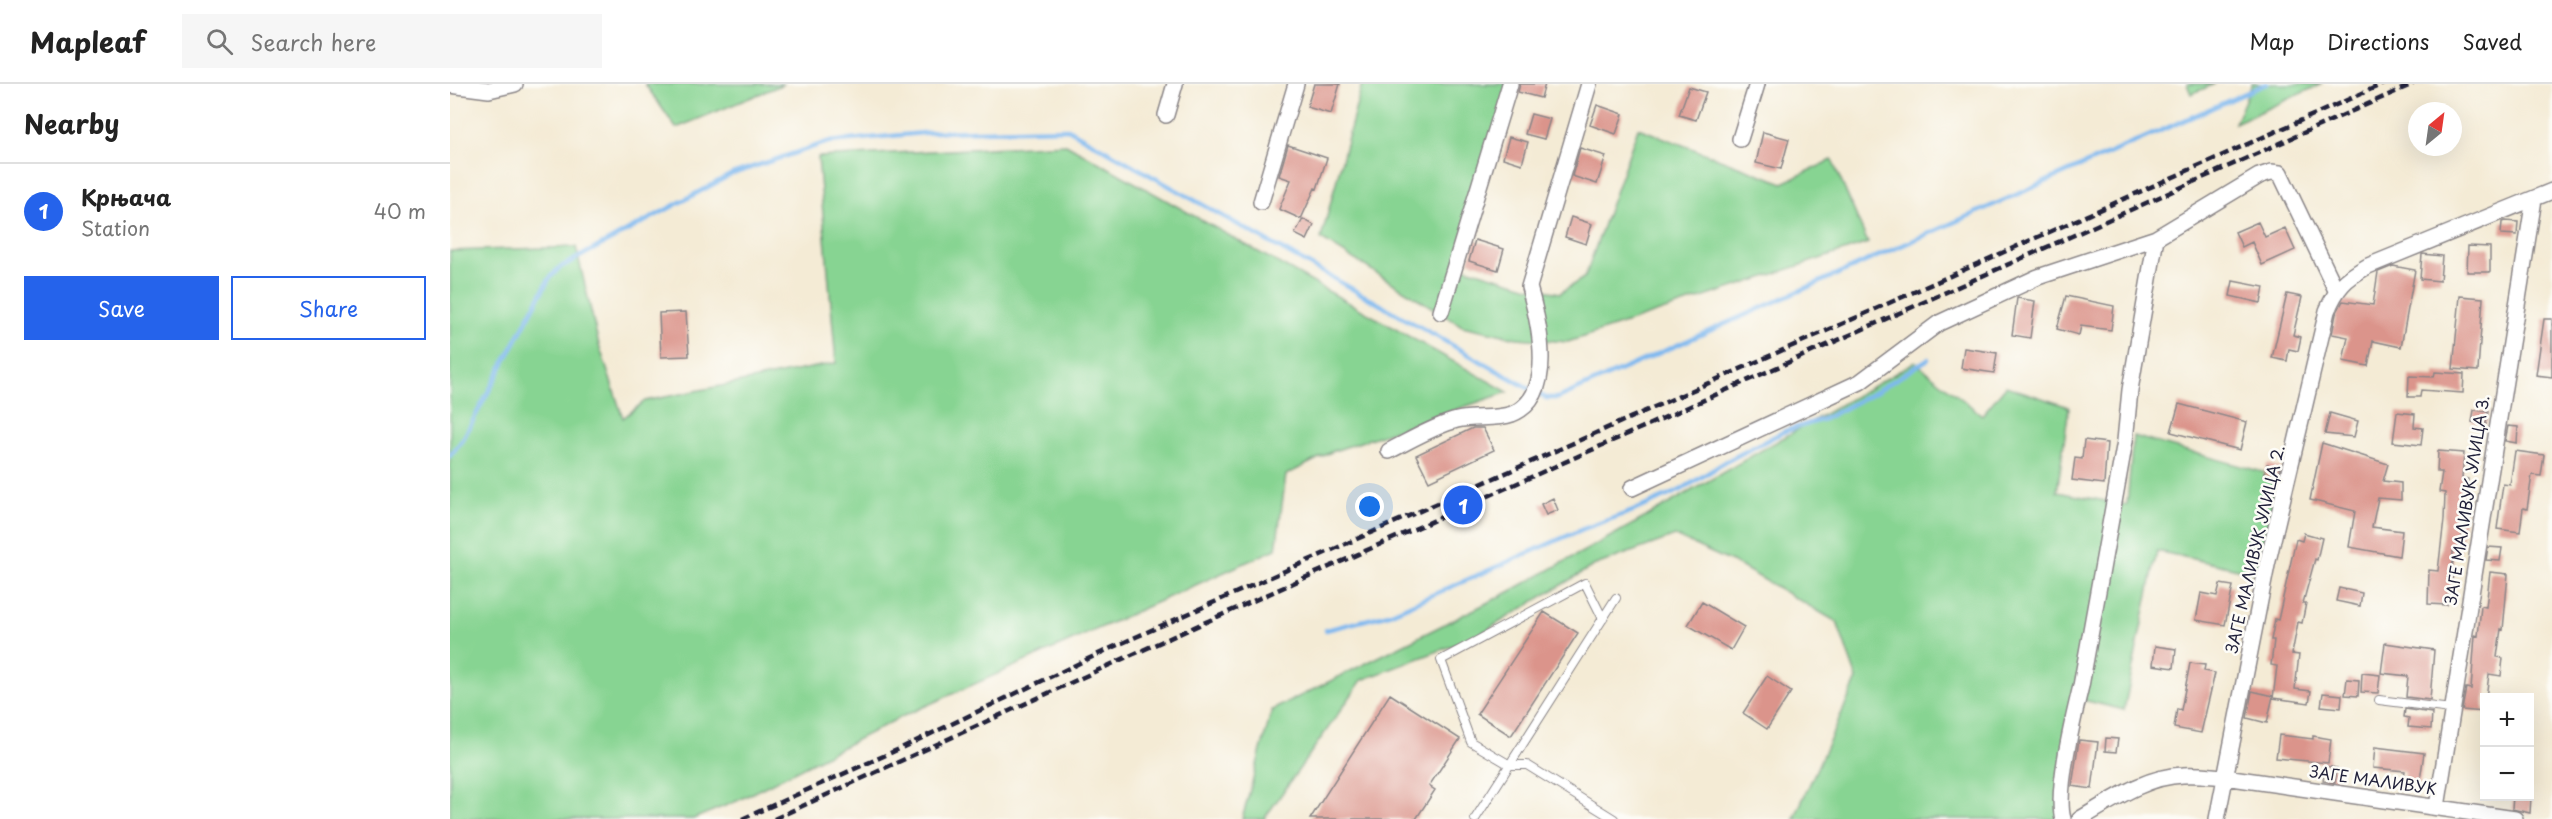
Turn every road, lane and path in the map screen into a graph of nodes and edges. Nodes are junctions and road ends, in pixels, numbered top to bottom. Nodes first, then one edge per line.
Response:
1 (515, 84) edge
2 (1175, 84) edge
3 (1296, 84) edge
4 (1510, 84) edge
5 (1588, 84) edge
6 (1757, 84) edge
7 (450, 85) edge
8 (1166, 115) dead end
9 (1740, 139) dead end
10 (2552, 191) edge
11 (2534, 199) junction
12 (1261, 202) dead end
13 (2156, 238) junction
14 (2336, 290) junction
15 (1441, 312) dead end
16 (1389, 451) dead end
17 (1632, 488) dead end
18 (1616, 598) dead end
19 (1603, 619) junction
20 (2379, 700) dead end
21 (2451, 709) junction
22 (1510, 765) junction
23 (2225, 777) junction
24 (2437, 807) junction
25 (1475, 819) edge
26 (1614, 819) edge
27 (2062, 819) edge
28 (2080, 819) edge
29 (2217, 819) edge
30 (2515, 819) edge

1 - 7 street
2 - 8 street
3 - 12 street
4 - 15 street
5 - 16 street
6 - 9 street
10 - 11 street
11 - 14 street
11 - 21 street, ЗАГЕ МАЛИВУК УЛИЦА 3.
13 - 14 street
13 - 17 street
13 - 27 street
14 - 23 street, ЗАГЕ МАЛИВУК УЛИЦА 2.
18 - 19 lane
19 - 22 lane
19 - 22 lane
20 - 21 lane
21 - 24 street, ЗАГЕ МАЛИВУК УЛИЦА 3.
22 - 25 lane
22 - 26 lane
23 - 24 street, ЗАГЕ МАЛИВУК
23 - 28 street, ЗАГЕ МАЛИВУК
23 - 29 street, ЗАГЕ МАЛИВУК УЛИЦА 2.
24 - 30 street, ЗАГЕ МАЛИВУК

